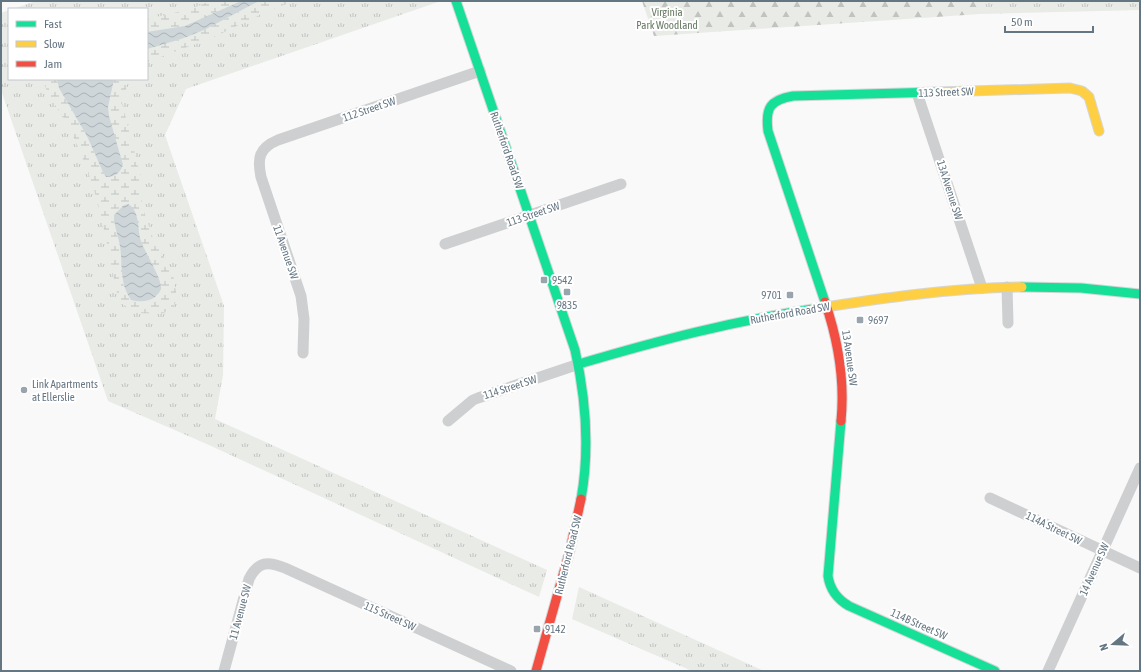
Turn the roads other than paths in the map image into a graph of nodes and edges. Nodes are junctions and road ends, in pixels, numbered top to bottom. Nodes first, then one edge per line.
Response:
1 (457, 2) edge
2 (480, 72) junction
3 (917, 93) junction
4 (768, 107) joint
5 (1099, 131) dead end
6 (261, 152) joint
7 (621, 184) dead end
8 (529, 215) junction
9 (445, 244) dead end
10 (1007, 287) junction
11 (982, 288) junction
12 (1140, 294) edge
13 (827, 306) junction
14 (1008, 323) dead end
15 (303, 353) dead end
16 (578, 364) junction
17 (448, 421) dead end
18 (1140, 468) edge
19 (990, 498) dead end
20 (1102, 551) junction
21 (268, 563) joint
22 (1140, 568) edge
23 (835, 596) joint
24 (224, 671) edge
25 (511, 671) edge
26 (536, 671) edge
27 (995, 671) edge
28 (1048, 671) edge

1 - 2 street, Rutherford Road SW
2 - 6 street, 112 Street SW
2 - 8 street, Rutherford Road SW
3 - 4 street, 113 Street SW
3 - 5 street, 113 Street SW
3 - 11 street, 13A Avenue SW
4 - 13 street, 13 Avenue SW
6 - 15 street, 11 Avenue SW
7 - 8 street, 113 Street SW
8 - 9 street, 113 Street SW
8 - 16 street, Rutherford Road SW
10 - 11 street, Rutherford Road SW
10 - 12 street, Rutherford Road SW
10 - 14 street
11 - 13 street, Rutherford Road SW
13 - 16 street, Rutherford Road SW
13 - 23 street, 13 Avenue SW
16 - 17 street, 114 Street SW
16 - 26 street, Rutherford Road SW
18 - 20 street, 14 Avenue SW
19 - 20 street, 114A Street SW
20 - 22 street, 114A Street SW
20 - 28 street, 14 Avenue SW
21 - 24 street, 11 Avenue SW
21 - 25 street, 115 Street SW
23 - 27 street, 114B Street SW

